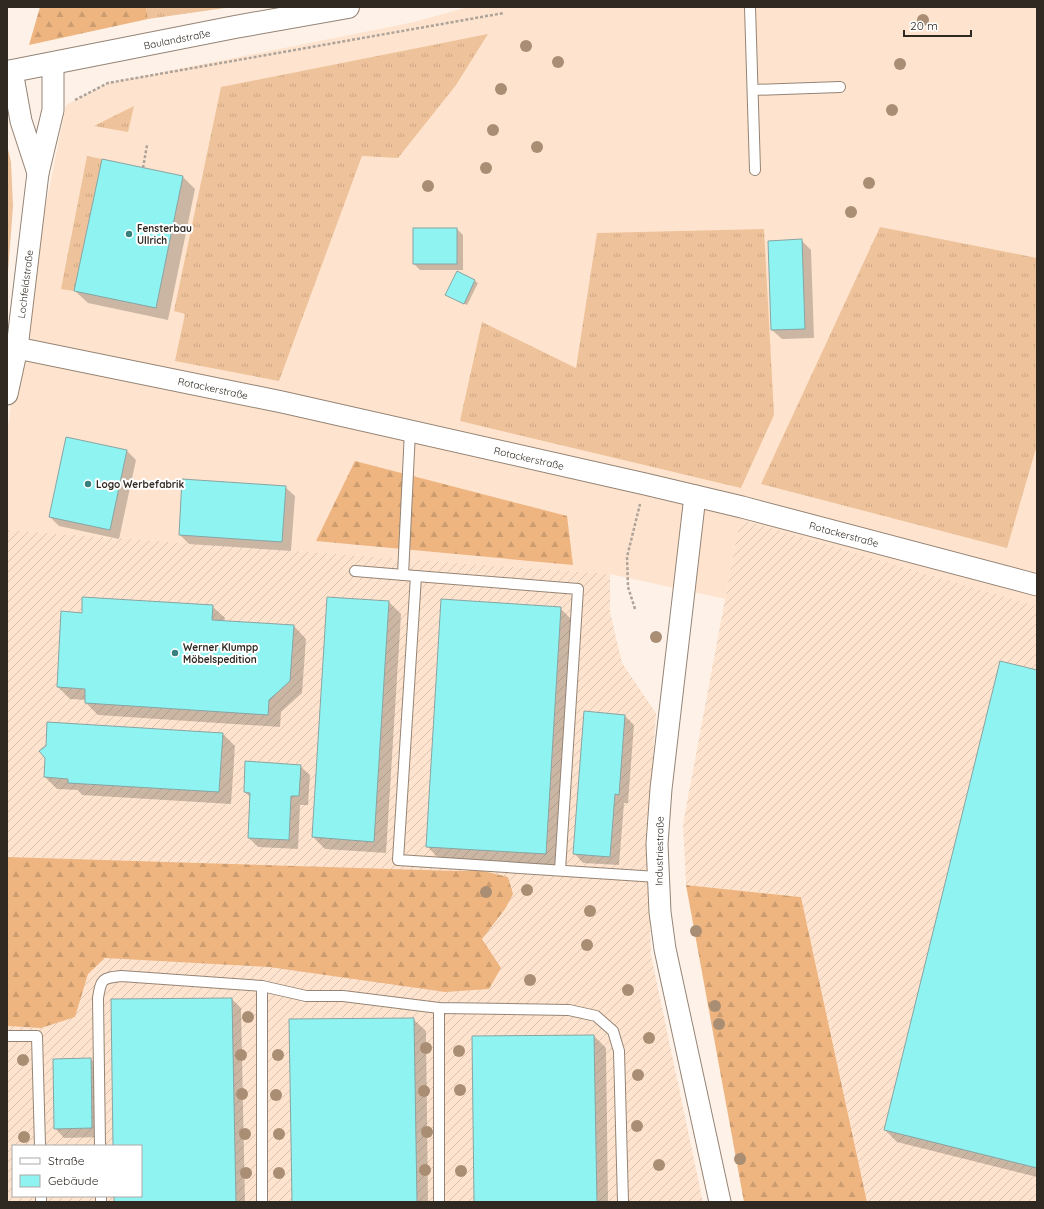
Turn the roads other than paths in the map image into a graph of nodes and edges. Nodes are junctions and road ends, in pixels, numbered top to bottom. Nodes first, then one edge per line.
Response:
1 (348, 7) edge
2 (750, 7) edge
3 (53, 63) junction
4 (9, 72) edge
5 (840, 87) dead end
6 (753, 90) junction
7 (755, 170) dead end
8 (38, 173) junction
9 (17, 348) junction
10 (7, 394) edge
11 (410, 431) junction
12 (695, 496) junction
13 (355, 571) dead end
14 (403, 575) junction
15 (416, 576) junction
16 (1037, 585) edge
17 (560, 870) junction
18 (657, 876) junction
19 (262, 986) junction
20 (439, 1008) junction
21 (7, 1036) edge
22 (40, 1145) edge
23 (100, 1145) edge
24 (262, 1202) edge
25 (439, 1202) edge
26 (623, 1202) edge
27 (720, 1202) edge

1 - 3 street, Baulandstraße
2 - 6 lane
3 - 4 street, Baulandstraße
3 - 8 street, Lochfeldstraße
4 - 8 street, Lochfeldstraße
5 - 6 lane
6 - 7 lane
8 - 9 street, Lochfeldstraße
9 - 10 street, Lochfeldstraße
9 - 11 street, Rotackerstraße
11 - 12 street, Rotackerstraße
11 - 14 lane
12 - 16 street, Rotackerstraße
12 - 18 street, Industriestraße
13 - 14 lane
14 - 15 lane
15 - 17 lane
15 - 17 lane
17 - 18 lane
18 - 27 street, Industriestraße
19 - 20 lane
19 - 23 lane
19 - 24 lane
20 - 25 lane
20 - 26 lane
21 - 22 lane

